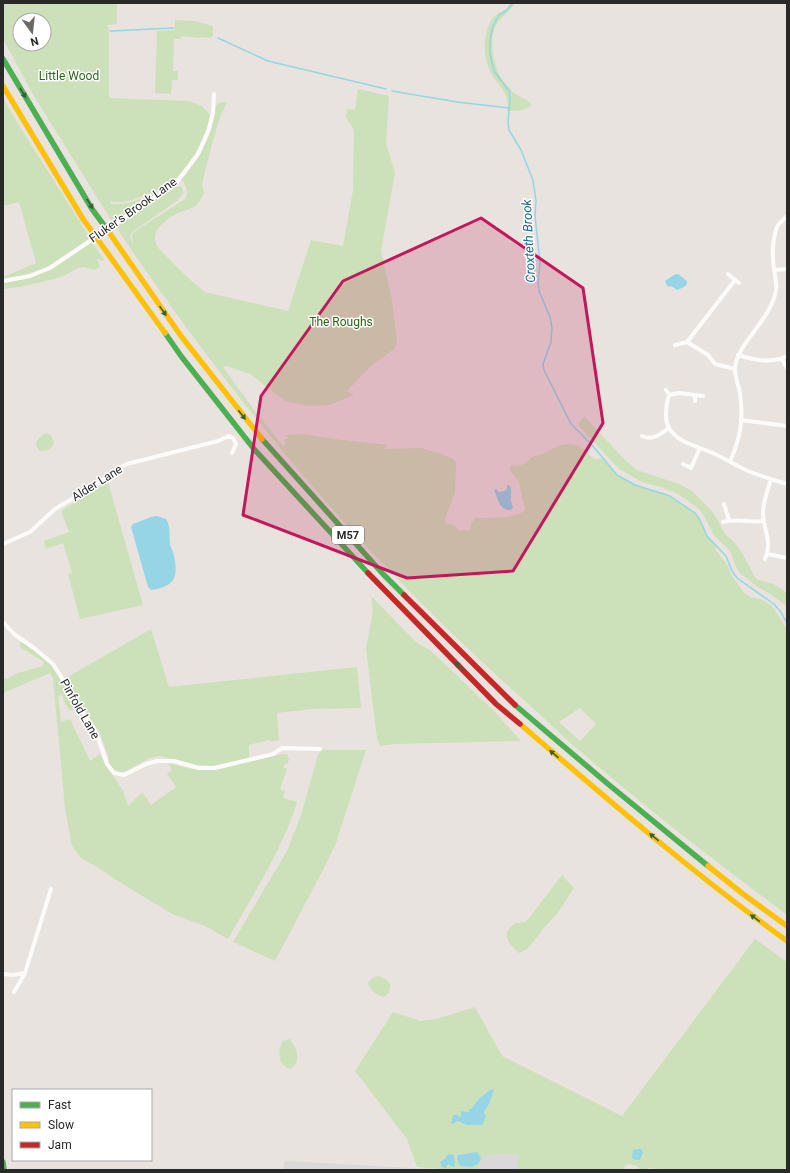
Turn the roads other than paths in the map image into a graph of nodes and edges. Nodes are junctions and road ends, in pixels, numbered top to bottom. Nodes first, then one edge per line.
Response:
1 (3, 59) edge
2 (3, 86) edge
3 (214, 94) dead end
4 (787, 216) edge
5 (787, 269) edge
6 (774, 270) junction
7 (728, 274) dead end
8 (735, 280) junction
9 (3, 281) edge
10 (740, 283) dead end
11 (687, 342) junction
12 (675, 345) dead end
13 (738, 355) junction
14 (787, 356) edge
15 (782, 359) junction
16 (787, 368) edge
17 (735, 369) junction
18 (666, 390) dead end
19 (669, 395) junction
20 (695, 395) junction
21 (704, 396) dead end
22 (695, 401) dead end
23 (741, 420) junction
24 (787, 426) edge
25 (669, 428) junction
26 (642, 436) dead end
27 (647, 439) junction
28 (646, 444) dead end
29 (700, 448) junction
30 (232, 453) dead end
31 (730, 462) junction
32 (683, 464) dead end
33 (691, 468) junction
34 (689, 473) dead end
35 (771, 479) junction
36 (787, 484) edge
37 (724, 504) dead end
38 (729, 520) junction
39 (764, 521) junction
40 (724, 522) dead end
41 (3, 544) edge
42 (768, 554) junction
43 (787, 558) edge
44 (765, 559) dead end
45 (3, 622) edge
46 (320, 749) dead end
47 (51, 890) dead end
48 (787, 926) edge
49 (787, 941) edge
50 (25, 973) junction
51 (3, 974) edge
52 (14, 992) dead end
53 (3, 1162) edge
54 (4, 1170) edge

1 -> 48 main road, M57
49 -> 2 main road, M57
3 - 9 street, Fluker's Brook Lane
4 - 6 street
5 - 6 street
6 - 13 street
7 - 8 street
8 - 10 street
8 - 11 street
11 - 12 street
11 - 17 street
13 - 15 street
13 - 17 street
14 - 15 street
15 - 16 street
17 - 23 street
18 - 19 street
19 - 20 street
19 - 25 street
20 - 21 street
20 - 22 street
23 - 24 street
23 - 31 street
25 - 27 street
25 - 29 street
26 - 27 street
27 - 28 street
29 - 31 street
29 - 33 street
30 - 41 street, Alder Lane
31 - 35 street
32 - 33 street
33 - 34 street
35 - 36 street
35 - 39 street
37 - 38 street
38 - 39 street
38 - 40 street
39 - 42 street
42 - 43 street
42 - 44 street
45 - 46 street, Pinfold Lane
47 - 50 street
50 - 51 street
50 - 52 street
53 - 54 main road

